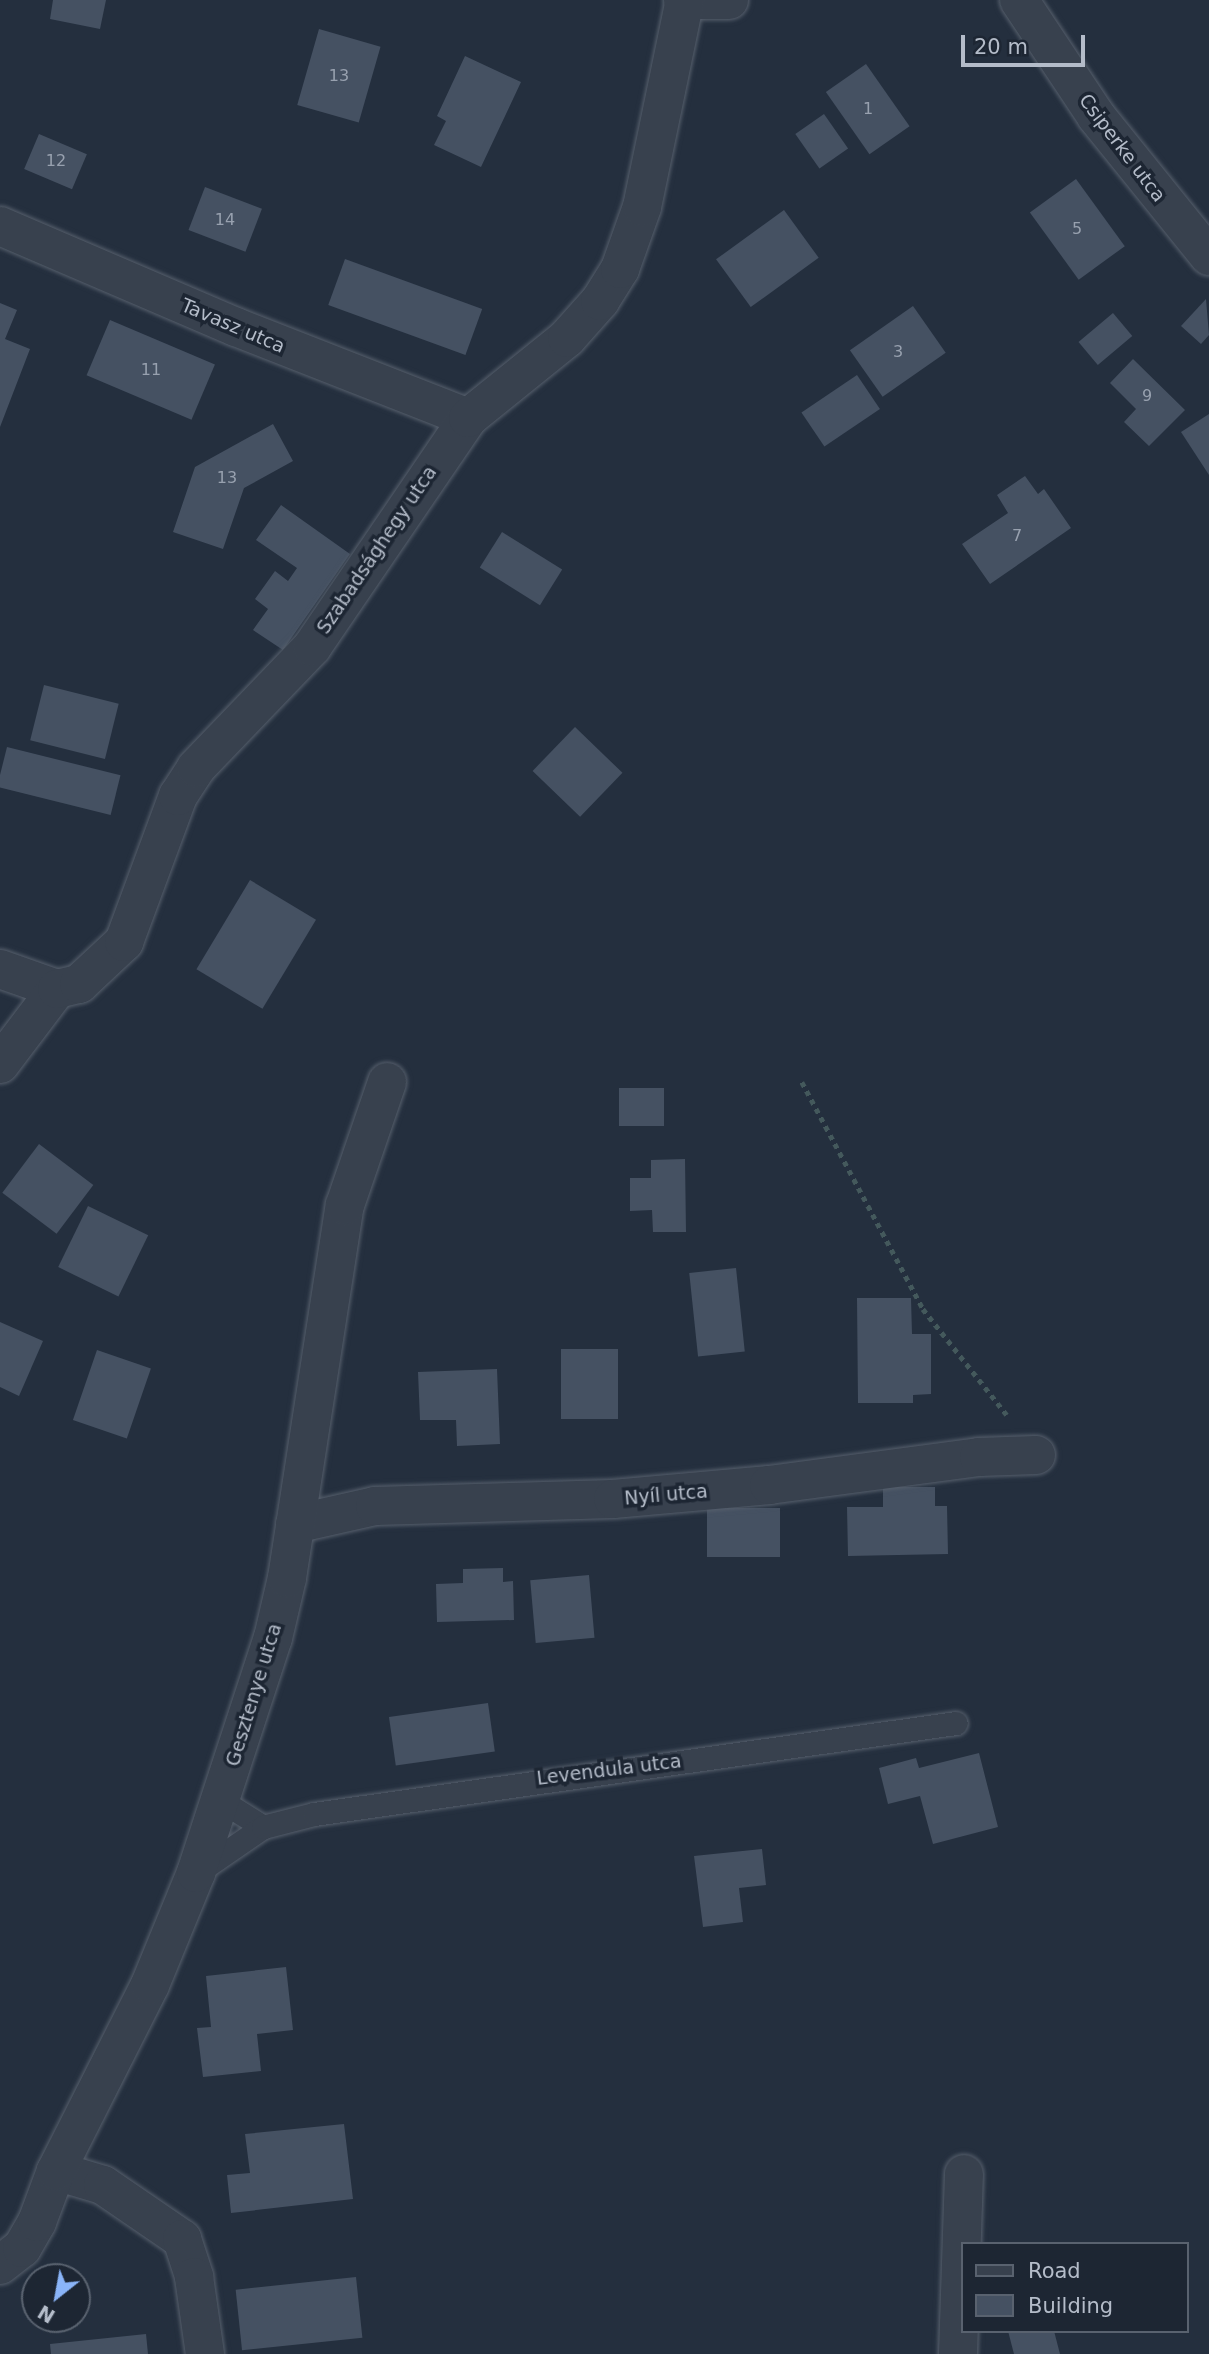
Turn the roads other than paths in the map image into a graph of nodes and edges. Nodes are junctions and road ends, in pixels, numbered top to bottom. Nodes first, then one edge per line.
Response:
1 (684, 0) edge
2 (729, 0) edge
3 (1019, 0) edge
4 (0, 226) edge
5 (1209, 256) edge
6 (468, 418) junction
7 (0, 969) edge
8 (57, 989) junction
9 (0, 1064) edge
10 (387, 1082) dead end
11 (1036, 1455) road end
12 (295, 1524) junction
13 (956, 1723) dead end
14 (220, 1800) junction
15 (263, 1827) junction
16 (196, 1873) junction
17 (56, 2171) junction
18 (964, 2174) dead end
19 (962, 2242) edge
20 (0, 2265) edge
21 (960, 2294) edge
22 (205, 2354) edge
23 (958, 2354) edge

1 - 2 street
1 - 6 street, Szabadsághegy utca
3 - 5 street, Csiperke utca
4 - 6 street, Tavasz utca
6 - 8 street, Szabadsághegy utca
7 - 8 street
8 - 9 street, Szabadsághegy utca
10 - 12 street, Gesztenye utca
11 - 12 street, Nyíl utca
12 - 14 street, Gesztenye utca
13 - 15 lane, Levendula utca
14 - 15 lane
14 - 16 street, Gesztenye utca
15 - 16 lane, Levendula utca
16 - 17 street, Gesztenye utca
17 - 20 street, Gesztenye utca
17 - 22 street
18 - 19 street
21 - 23 street

